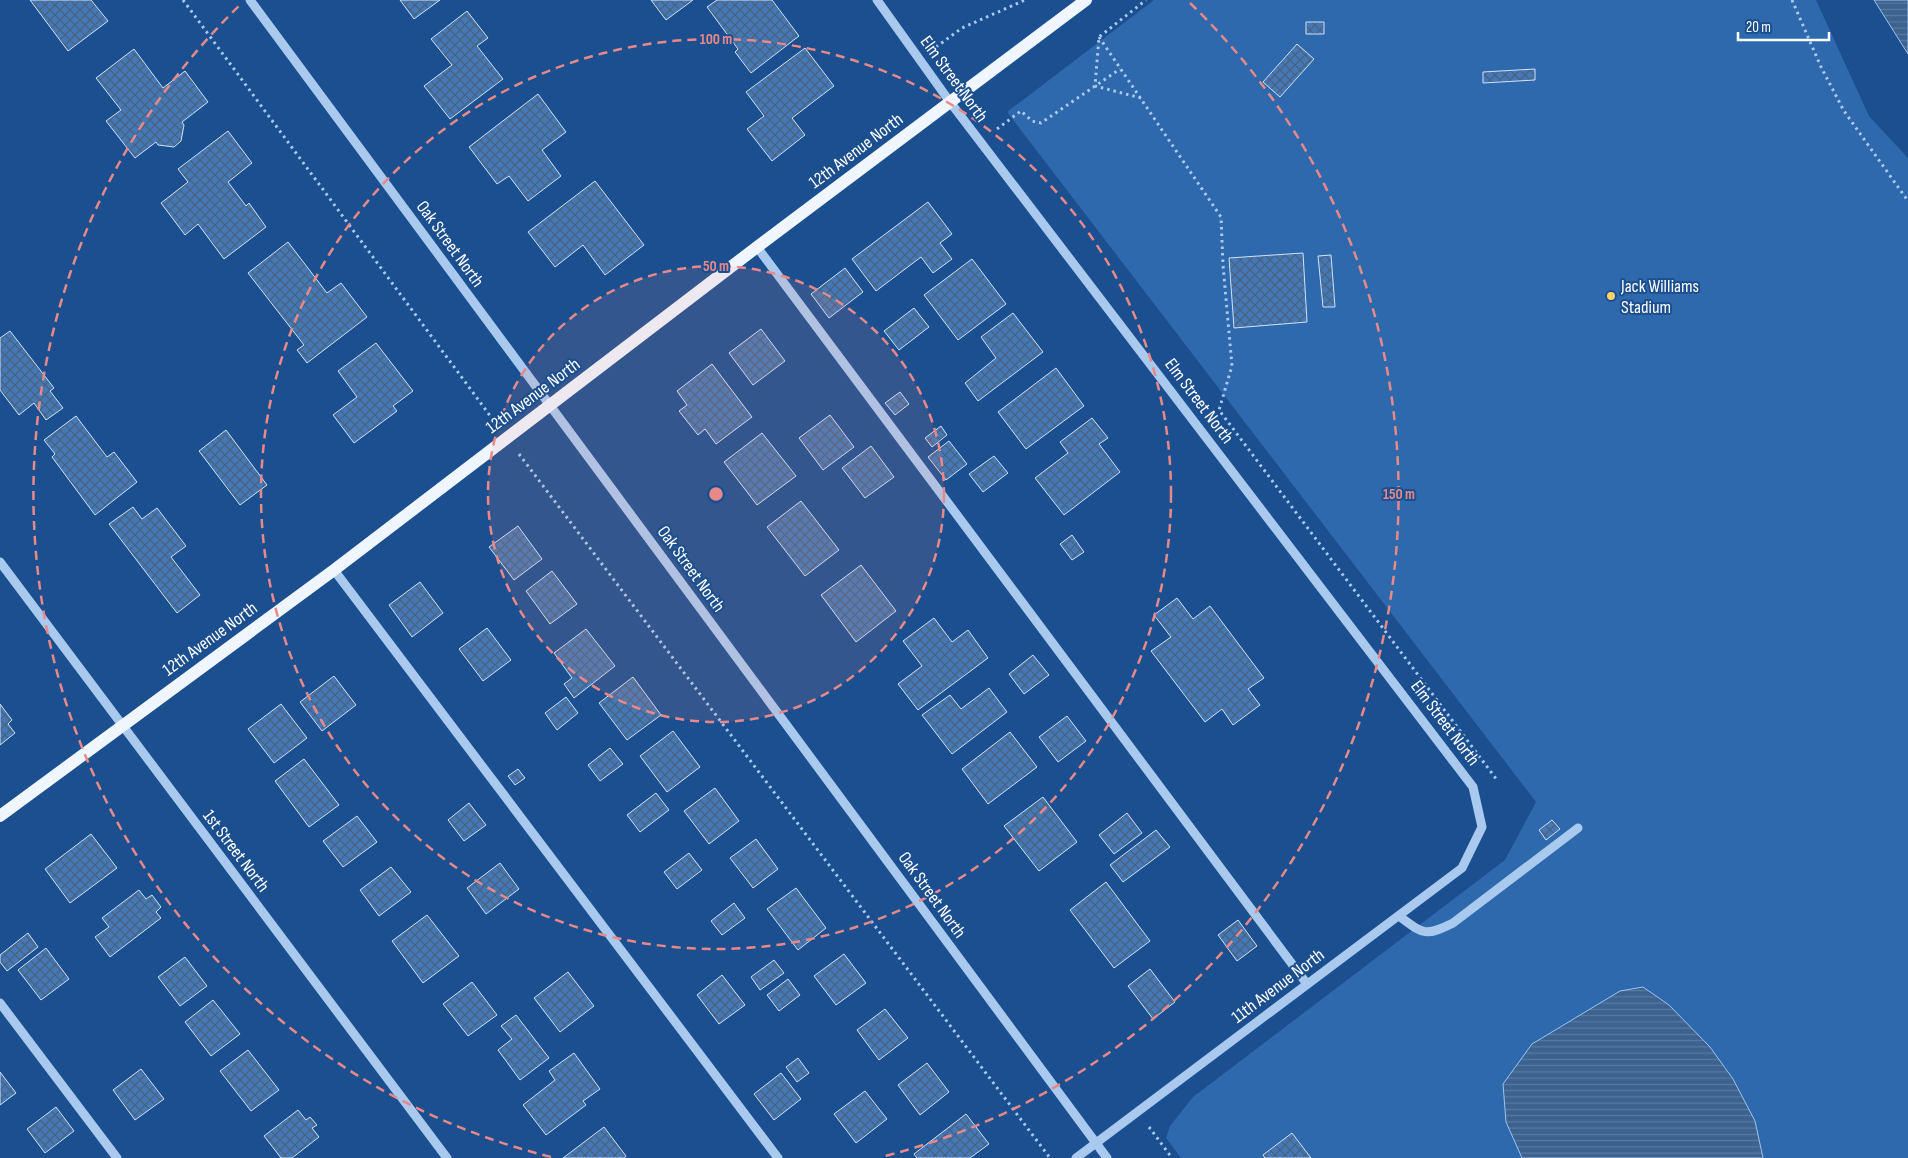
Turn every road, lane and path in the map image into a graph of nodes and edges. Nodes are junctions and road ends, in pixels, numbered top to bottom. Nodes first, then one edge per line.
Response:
1 (183, 0) edge
2 (250, 0) edge
3 (877, 0) edge
4 (1025, 0) edge
5 (1086, 0) edge
6 (1146, 0) edge
7 (1792, 0) edge
8 (1099, 37) junction
9 (920, 58) junction
10 (1121, 69) junction
11 (1095, 86) junction
12 (1141, 98) junction
13 (950, 102) junction
14 (980, 142) junction
15 (1908, 201) edge
16 (757, 248) junction
17 (550, 405) junction
18 (507, 438) junction
19 (0, 562) edge
20 (334, 570) junction
21 (122, 726) junction
22 (1497, 780) dead end
23 (0, 816) edge
24 (1482, 827) joint
25 (1578, 828) dead end
26 (1399, 916) junction
27 (1307, 984) junction
28 (0, 1003) edge
29 (1138, 1112) junction
30 (1096, 1143) junction
31 (117, 1158) edge
32 (447, 1158) edge
33 (778, 1158) edge
34 (1050, 1158) edge
35 (1076, 1158) edge
36 (1107, 1158) edge
37 (1172, 1158) edge

1 - 18 path
2 - 17 street, Oak Street North
3 - 9 street, Elm Street North
4 - 9 path
5 - 13 main road, 12th Avenue North
6 - 8 path
7 - 15 path
8 - 10 path
8 - 11 path
9 - 13 street, Elm Street North
10 - 11 path
10 - 12 path
11 - 12 path
11 - 14 path
12 - 22 path
13 - 14 street, Elm Street North
13 - 16 main road, 12th Avenue North
14 - 24 street, Elm Street North
16 - 17 main road, 12th Avenue North
16 - 27 street
17 - 18 main road, 12th Avenue North
17 - 30 street, Oak Street North
18 - 20 main road, 12th Avenue North
18 - 34 path
19 - 21 street, 1st Street North
20 - 21 main road, 12th Avenue North
20 - 33 street
21 - 23 main road, 12th Avenue North
21 - 32 street, 1st Street North
24 - 26 street, 11th Avenue North
25 - 26 street
26 - 27 street, 11th Avenue North
27 - 29 street, 11th Avenue North
28 - 31 street
29 - 30 street, 11th Avenue North
29 - 37 path
30 - 35 street, 11th Avenue North
30 - 36 street, Oak Street North

